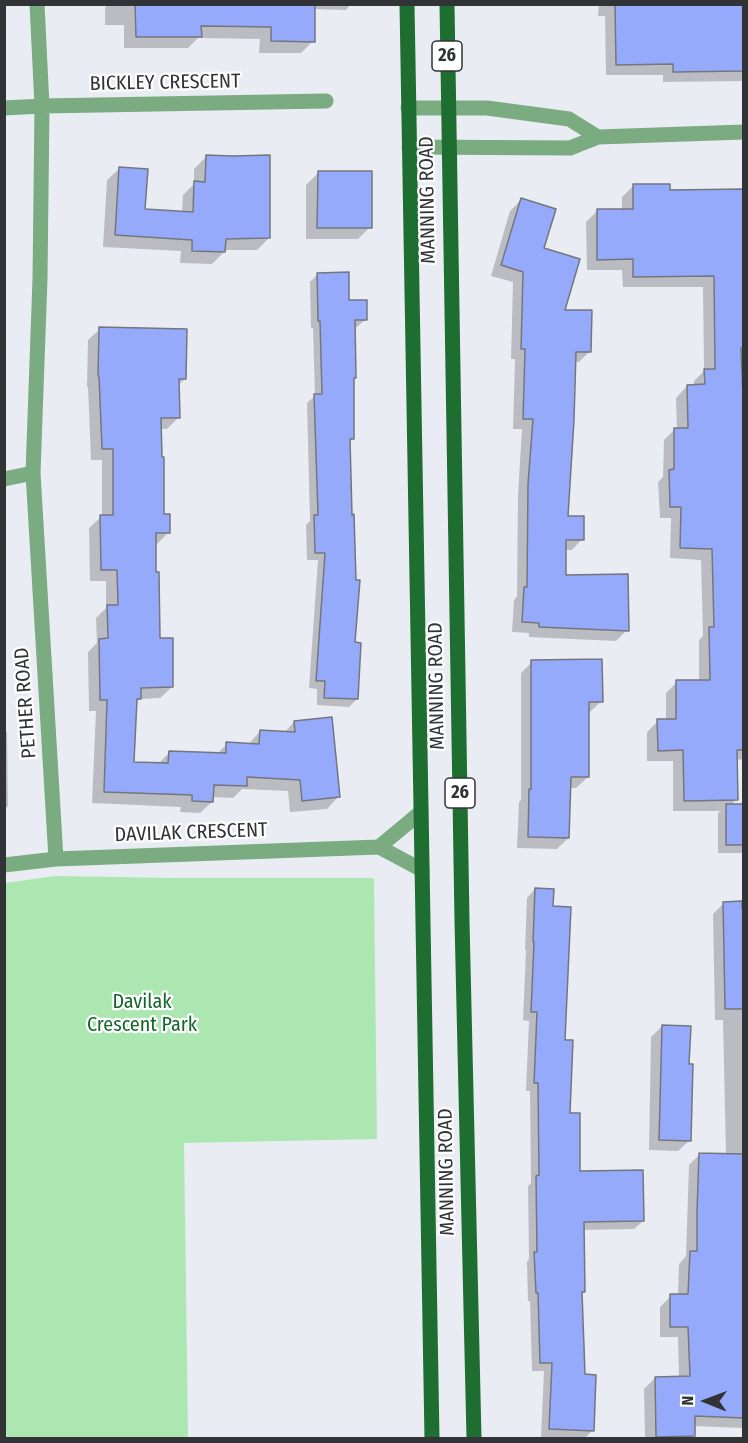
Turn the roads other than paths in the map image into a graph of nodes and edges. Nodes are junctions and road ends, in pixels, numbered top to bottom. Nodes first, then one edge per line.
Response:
1 (38, 4) edge
2 (407, 4) edge
3 (447, 4) edge
4 (326, 101) dead end
5 (42, 106) junction
6 (4, 108) edge
7 (408, 108) junction
8 (448, 108) junction
9 (744, 132) edge
10 (598, 137) junction
11 (409, 147) junction
12 (448, 147) junction
13 (33, 473) junction
14 (4, 479) edge
15 (421, 812) junction
16 (379, 847) junction
17 (56, 859) junction
18 (4, 865) edge
19 (422, 870) junction
20 (432, 1438) edge
21 (474, 1438) edge

1 - 5 street, PETHER ROAD
2 - 7 main road, MANNING ROAD / 26
3 - 8 main road, MANNING ROAD / 26
4 - 5 street, BICKLEY CRESCENT
5 - 6 street, BICKLEY CRESCENT
5 - 13 street, PETHER ROAD
7 - 8 street
7 - 11 main road, MANNING ROAD / 26
8 - 10 street
8 - 12 main road, MANNING ROAD / 26
9 - 10 street
10 - 12 street
11 - 12 street
11 - 15 main road, MANNING ROAD / 26
12 - 21 main road, MANNING ROAD / 26
13 - 14 street
13 - 17 street, PETHER ROAD
15 - 16 street
15 - 19 main road, MANNING ROAD / 26
16 - 17 street, DAVILAK CRESCENT
16 - 19 street
17 - 18 street, DAVILAK CRESCENT
19 - 20 main road, MANNING ROAD / 26

